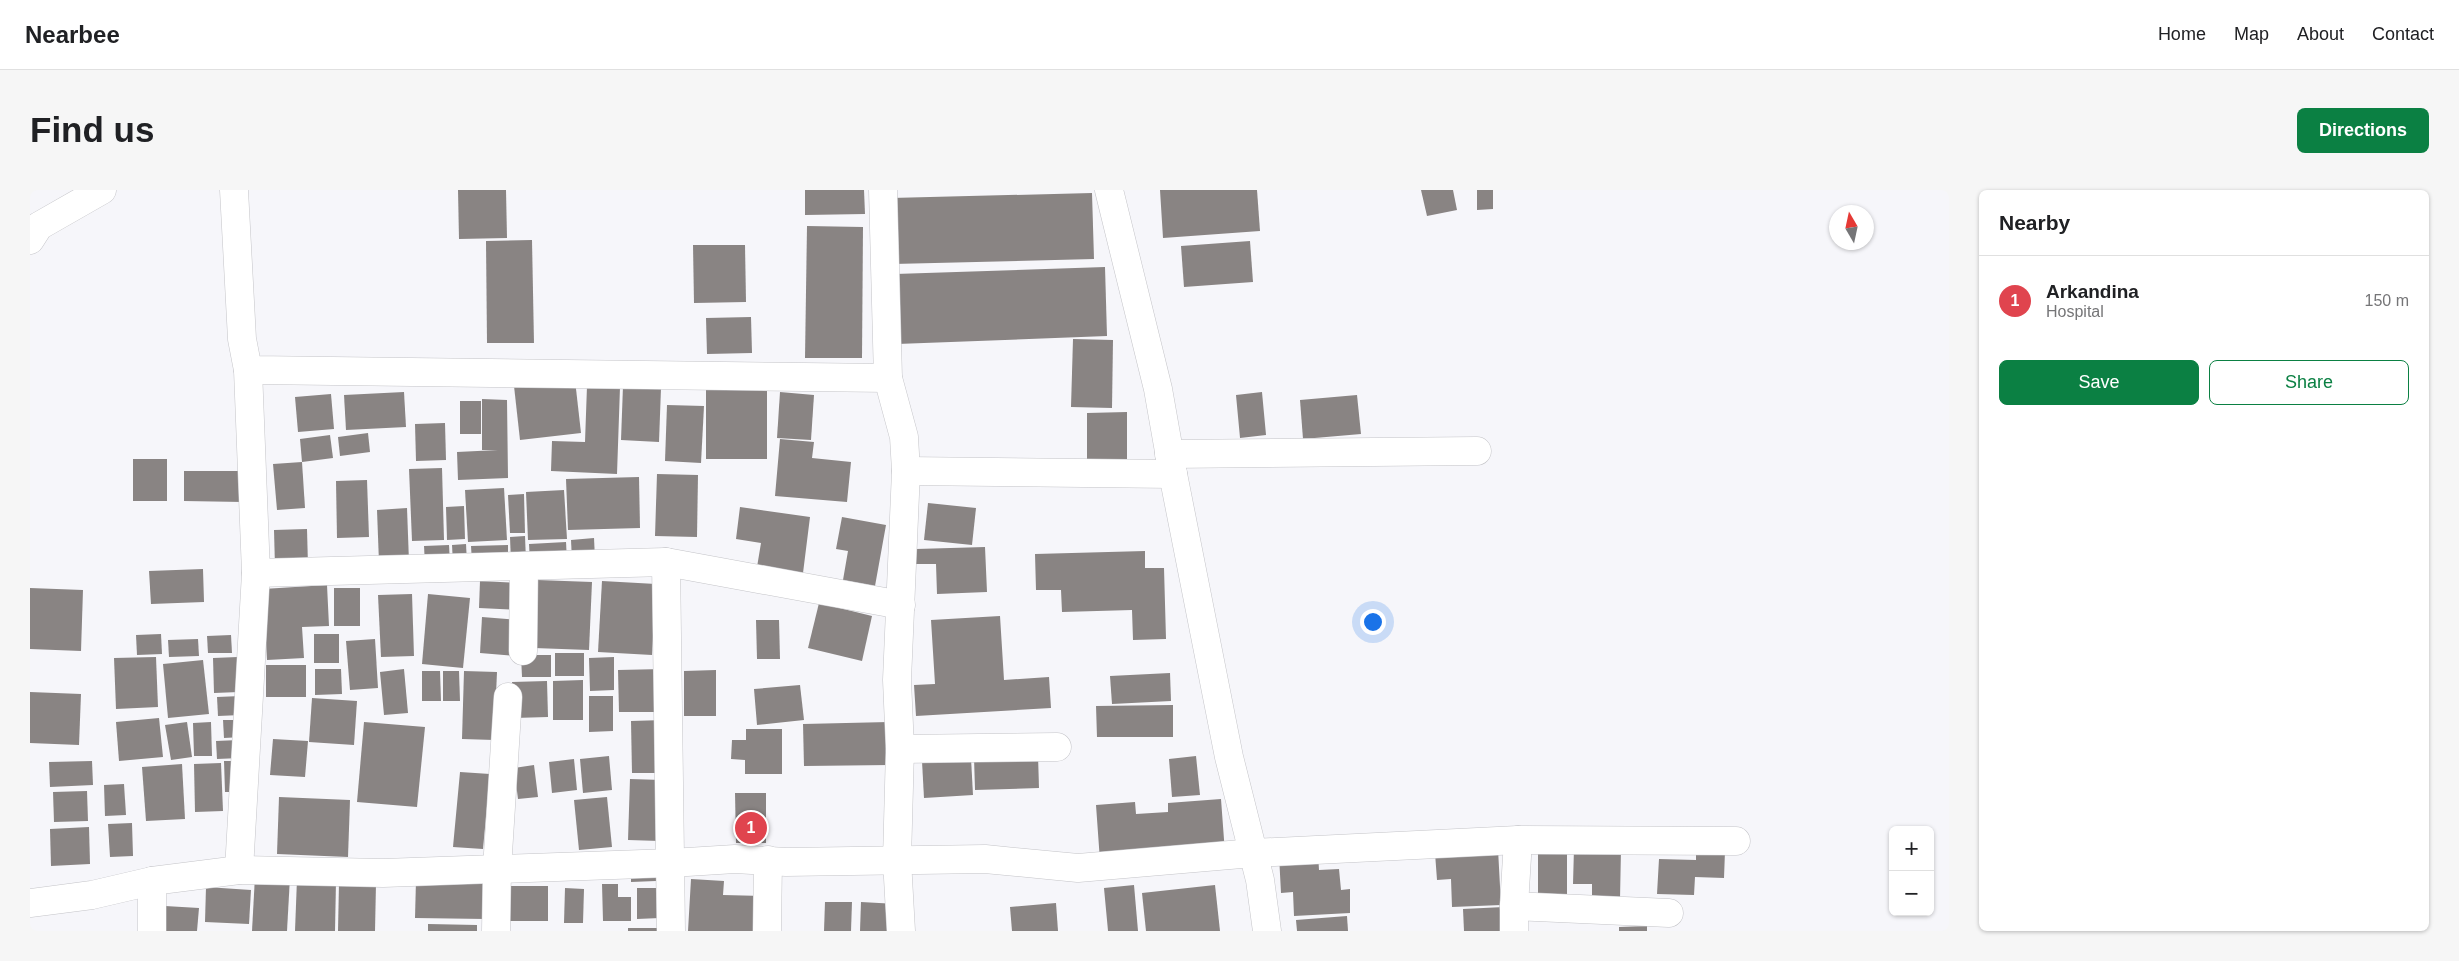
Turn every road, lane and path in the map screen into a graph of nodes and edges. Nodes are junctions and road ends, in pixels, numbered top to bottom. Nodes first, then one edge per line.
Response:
1 (102, 190) edge
2 (234, 190) edge
3 (883, 190) edge
4 (1110, 190) edge
5 (30, 240) edge
6 (248, 370) junction
7 (888, 378) junction
8 (1477, 451) dead end
9 (1171, 464) junction
10 (906, 472) junction
11 (666, 562) junction
12 (524, 566) junction
13 (256, 573) junction
14 (901, 605) junction
15 (523, 651) dead end
16 (508, 697) dead end
17 (1056, 747) dead end
18 (900, 749) junction
19 (1518, 840) junction
20 (1736, 841) dead end
21 (1253, 853) junction
22 (768, 860) junction
23 (897, 860) junction
24 (671, 863) junction
25 (497, 869) junction
26 (239, 870) junction
27 (152, 881) junction
28 (30, 903) edge
29 (1669, 913) dead end
30 (1514, 918) edge
31 (152, 931) edge
32 (496, 931) edge
33 (671, 931) edge
34 (767, 931) edge
35 (901, 931) edge
36 (1267, 931) edge

1 - 5 street
2 - 6 street
3 - 7 street
4 - 9 street
6 - 7 street
6 - 13 street
7 - 10 street
8 - 9 street
9 - 10 street
9 - 21 street
10 - 14 street
11 - 12 street
11 - 14 street
11 - 24 street
12 - 13 street
12 - 15 street
13 - 26 street
14 - 18 street
16 - 25 street
17 - 18 street
18 - 23 street
19 - 20 street
19 - 21 street
19 - 30 street
21 - 23 street
21 - 36 street
22 - 23 street
22 - 24 street
22 - 34 street
23 - 35 street
24 - 25 street
24 - 33 street
25 - 26 street
25 - 32 street
26 - 27 street
27 - 28 street
27 - 31 street
29 - 30 street

